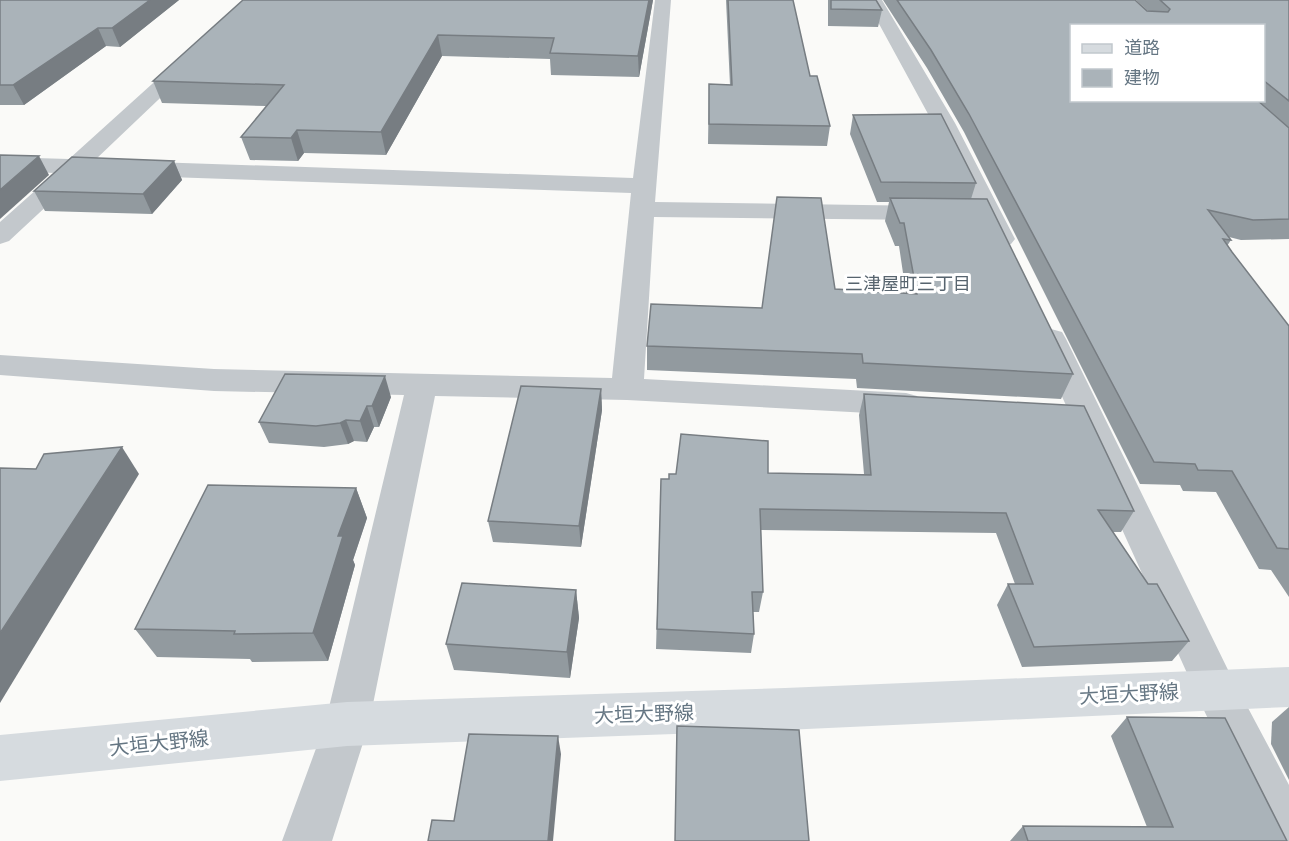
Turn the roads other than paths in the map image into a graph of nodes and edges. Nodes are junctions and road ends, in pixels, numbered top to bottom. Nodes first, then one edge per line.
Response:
1 (255, 0) edge
2 (663, 0) edge
3 (874, 0) edge
4 (0, 164) edge
5 (75, 166) junction
6 (643, 198) junction
7 (969, 213) junction
8 (0, 236) edge
9 (1010, 256) edge
10 (1041, 319) edge
11 (0, 365) edge
12 (422, 384) junction
13 (627, 389) junction
14 (934, 405) edge
15 (1289, 687) edge
16 (1216, 690) junction
17 (347, 724) junction
18 (0, 758) edge
19 (1289, 836) edge
20 (307, 841) edge

1 - 5 street
2 - 6 street
3 - 7 street
4 - 5 street
5 - 6 street
5 - 8 street
6 - 7 street
6 - 13 street
7 - 9 street
10 - 16 street
11 - 12 street
12 - 13 street
12 - 17 street
13 - 14 street
15 - 16 main road, 大垣大野線
16 - 17 main road, 大垣大野線
16 - 19 street
17 - 18 main road, 大垣大野線
17 - 20 street

